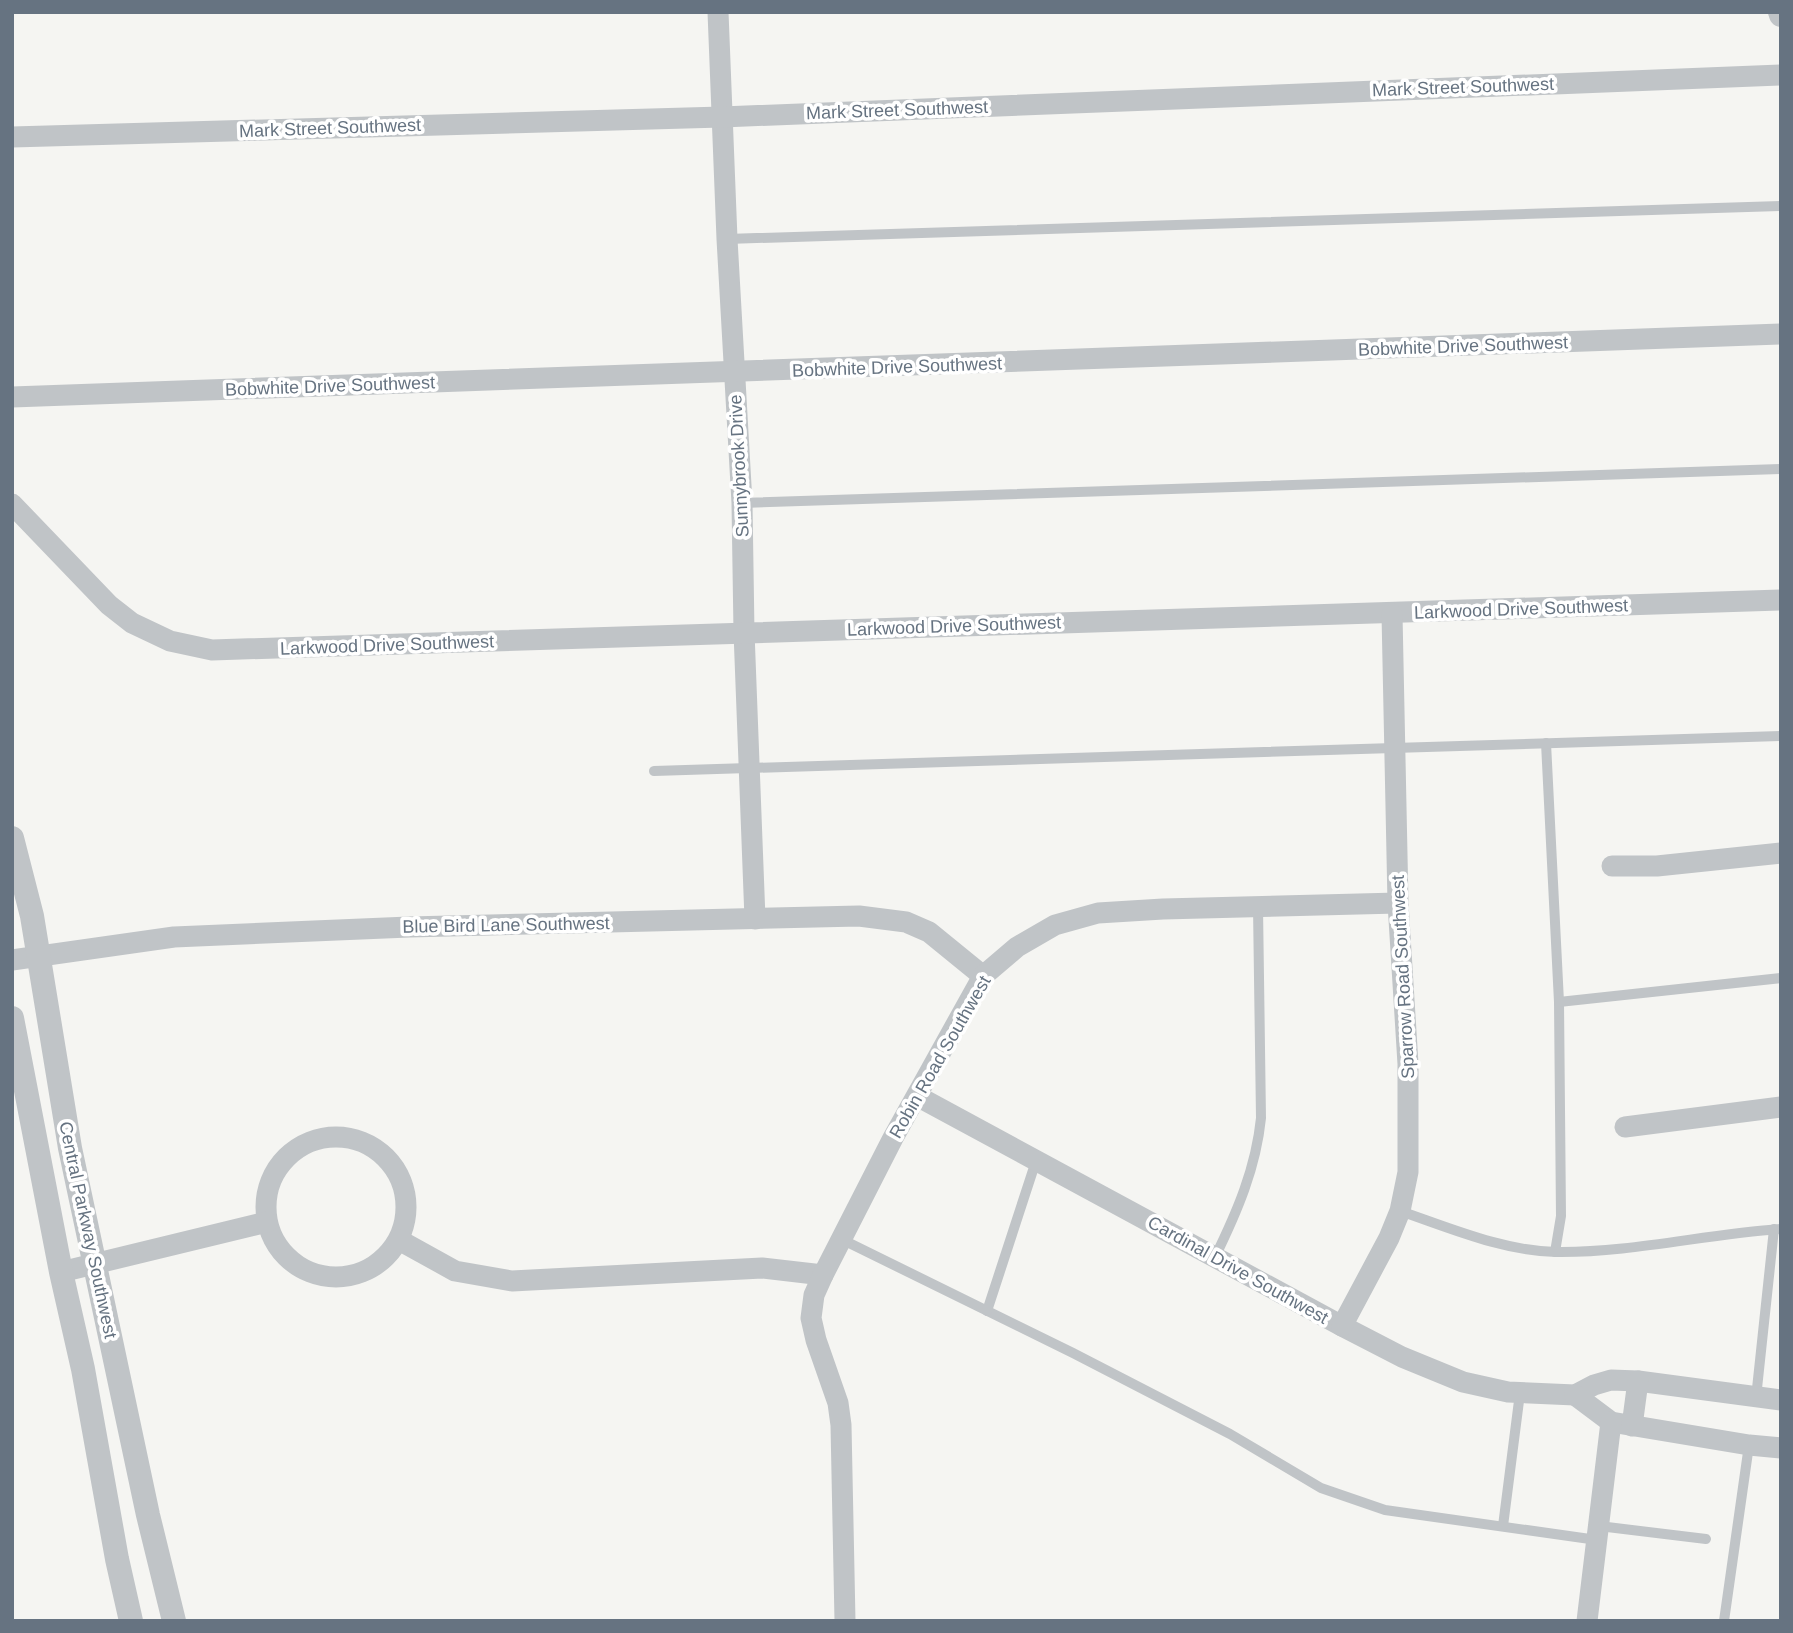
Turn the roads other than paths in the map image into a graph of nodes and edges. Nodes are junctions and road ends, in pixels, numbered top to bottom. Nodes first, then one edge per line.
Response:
1 (718, 12) edge
2 (1781, 75) edge
3 (722, 117) junction
4 (12, 138) edge
5 (1781, 206) edge
6 (727, 239) junction
7 (1781, 334) edge
8 (735, 373) junction
9 (12, 397) edge
10 (1781, 469) edge
11 (742, 503) junction
12 (12, 504) edge
13 (1781, 600) edge
14 (1392, 614) junction
15 (744, 632) junction
16 (1781, 736) edge
17 (1546, 743) junction
18 (1394, 747) junction
19 (750, 768) junction
20 (654, 771) dead end
21 (12, 838) edge
22 (1781, 853) edge
23 (1612, 866) dead end
24 (1398, 903) junction
25 (1258, 906) junction
26 (755, 919) junction
27 (39, 956) junction
28 (12, 960) edge
29 (983, 976) junction
30 (1781, 978) edge
31 (1559, 1002) junction
32 (12, 1018) edge
33 (918, 1096) junction
34 (1781, 1107) edge
35 (1625, 1127) dead end
36 (1036, 1161) junction
37 (1400, 1211) junction
38 (267, 1222) junction
39 (1778, 1229) edge
40 (841, 1239) junction
41 (398, 1240) junction
42 (1555, 1252) junction
43 (1215, 1257) junction
44 (94, 1264) junction
45 (61, 1272) junction
46 (822, 1275) junction
47 (987, 1311) junction
48 (1342, 1326) junction
49 (1638, 1381) junction
50 (1520, 1393) junction
51 (1575, 1395) junction
52 (1756, 1398) junction
53 (1781, 1401) edge
54 (1621, 1424) junction
55 (1749, 1445) junction
56 (1781, 1448) edge
57 (1503, 1526) junction
58 (1598, 1533) junction
59 (1706, 1539) dead end
60 (131, 1621) edge
61 (174, 1621) edge
62 (845, 1621) edge
63 (1587, 1621) edge
64 (1724, 1621) edge

1 - 3 street, Sunnybrook Drive
2 - 3 street, Mark Street Southwest
3 - 4 street, Mark Street Southwest
3 - 6 street, Sunnybrook Drive
5 - 6 lane
6 - 8 street, Sunnybrook Drive
7 - 8 street, Bobwhite Drive Southwest
8 - 9 street, Bobwhite Drive Southwest
8 - 11 street, Sunnybrook Drive
10 - 11 lane
11 - 15 street, Sunnybrook Drive
12 - 15 street, Larkwood Drive Southwest
13 - 14 street, Larkwood Drive Southwest
14 - 15 street, Larkwood Drive Southwest
14 - 18 street, Sparrow Road Southwest
15 - 19 street, Sunnybrook Drive
16 - 17 lane
17 - 18 lane
17 - 31 lane
18 - 19 lane
18 - 24 street, Sparrow Road Southwest
19 - 20 lane
19 - 26 street, Sunnybrook Drive
21 - 27 street, Central Parkway Southwest
22 - 23 street
24 - 25 street, Robin Road Southwest
24 - 37 street, Sparrow Road Southwest
25 - 29 street, Robin Road Southwest
25 - 43 lane
26 - 27 street, Blue Bird Lane Southwest
26 - 29 street, Blue Bird Lane Southwest
27 - 28 street, Blue Bird Lane Southwest
27 - 44 street, Central Parkway Southwest
29 - 33 street, Robin Road Southwest
30 - 31 lane
31 - 42 lane
32 - 45 street, Central Parkway Southwest
33 - 36 street, Cardinal Drive Southwest
33 - 40 street, Robin Road Southwest
34 - 35 street
36 - 43 street, Cardinal Drive Southwest
36 - 47 lane
37 - 42 lane
37 - 48 street, Sparrow Road Southwest
38 - 41 street
38 - 41 street
38 - 44 street
39 - 42 lane
39 - 52 lane
40 - 46 street, Robin Road Southwest
40 - 47 lane
41 - 46 street
43 - 48 street, Cardinal Drive Southwest
44 - 45 street
44 - 61 street, Central Parkway Southwest
45 - 60 street, Central Parkway Southwest
46 - 62 street, Robin Road Southwest
47 - 57 lane
48 - 50 street, Cardinal Drive Southwest
49 - 51 street, Cardinal Drive Southwest
49 - 52 street, Cardinal Drive Southwest
49 - 54 street
50 - 51 street, Cardinal Drive Southwest
50 - 57 lane
51 - 54 street
52 - 53 street, Cardinal Drive Southwest
54 - 55 street
54 - 58 street
55 - 56 street
55 - 64 lane
57 - 58 lane
58 - 59 lane
58 - 63 street

